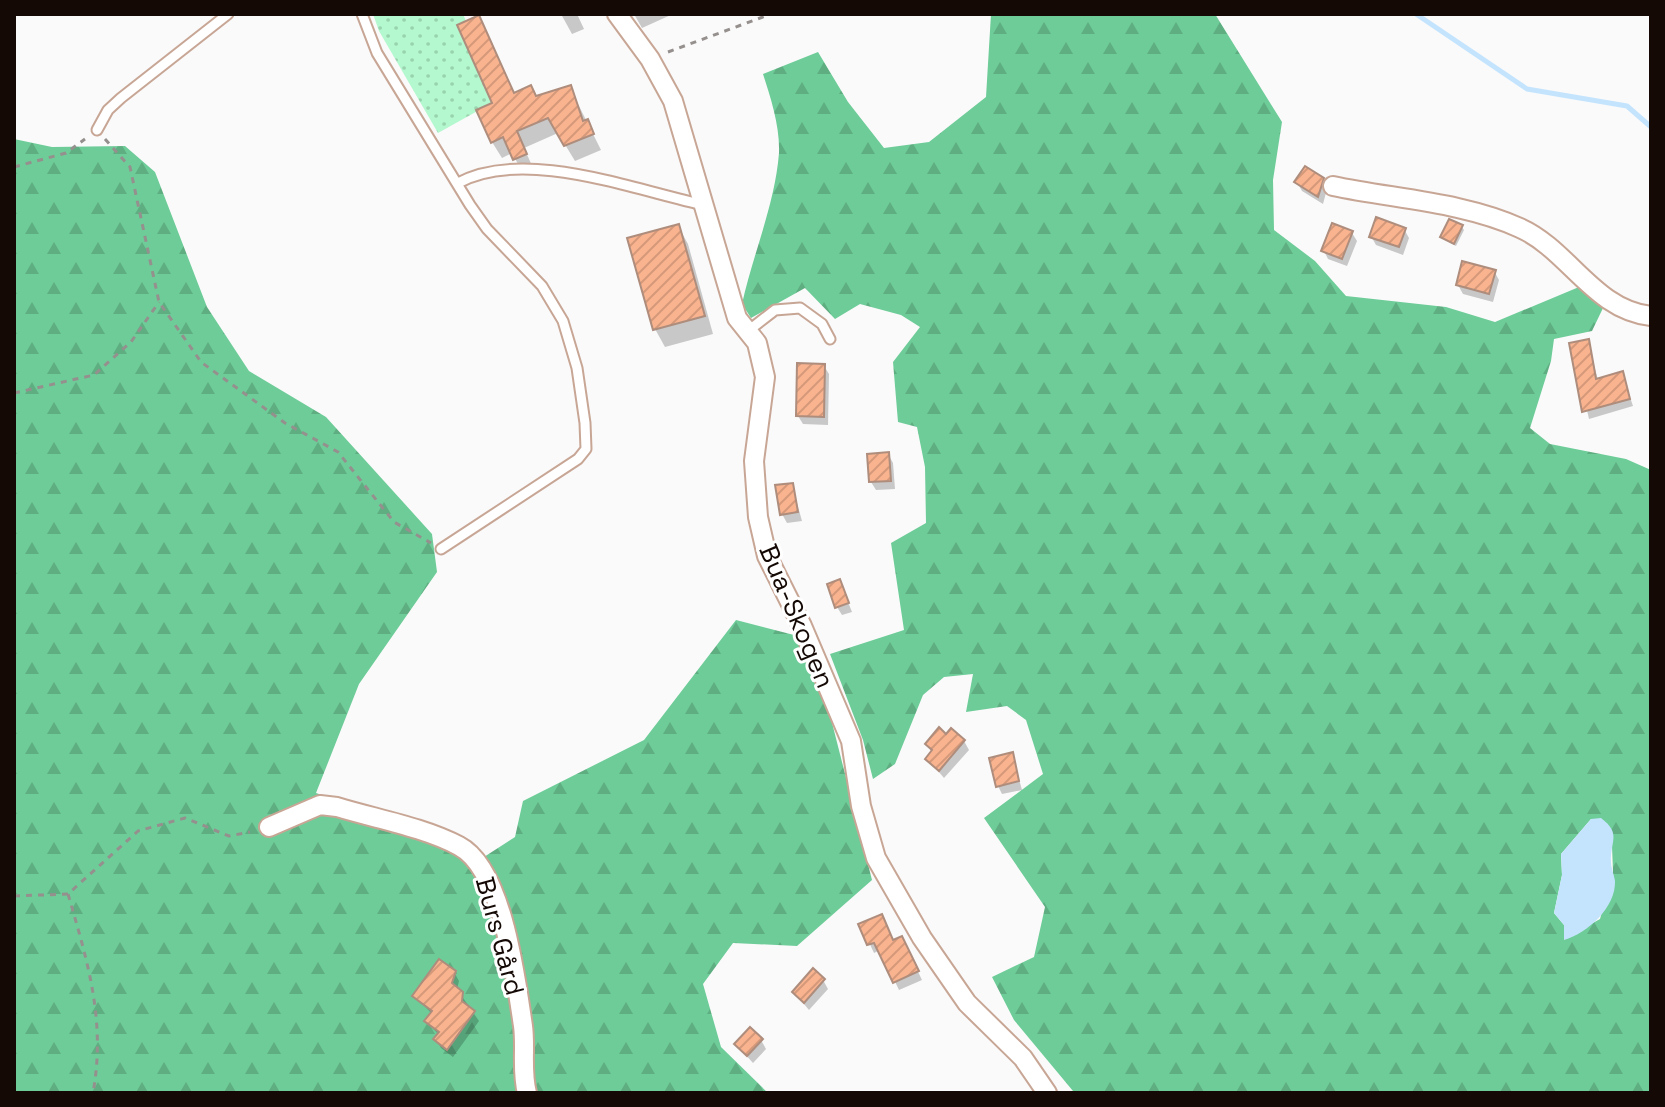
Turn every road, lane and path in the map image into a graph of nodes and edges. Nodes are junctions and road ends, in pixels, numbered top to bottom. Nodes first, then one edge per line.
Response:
1 (228, 14) edge
2 (362, 14) edge
3 (617, 14) edge
4 (771, 14) edge
5 (650, 59) junction
6 (97, 130) junction
7 (14, 167) edge
8 (458, 183) junction
9 (1333, 186) dead end
10 (706, 206) junction
11 (159, 302) junction
12 (1651, 316) edge
13 (748, 331) junction
14 (830, 339) dead end
15 (14, 393) edge
16 (441, 549) joint
17 (269, 827) joint
18 (68, 894) junction
19 (14, 896) edge
20 (93, 1093) edge
21 (527, 1093) edge
22 (1047, 1093) edge

1 - 6 lane
2 - 8 lane
3 - 5 street, Bua-Skogen
4 - 5 path
5 - 10 street, Bua-Skogen
6 - 7 path
6 - 11 path
8 - 10 lane
8 - 16 lane
9 - 12 street
10 - 13 street, Bua-Skogen
11 - 15 path
11 - 16 path
13 - 14 lane
13 - 22 street, Bua-Skogen
17 - 18 path
17 - 21 street, Burs Gård
18 - 19 path
18 - 20 path

